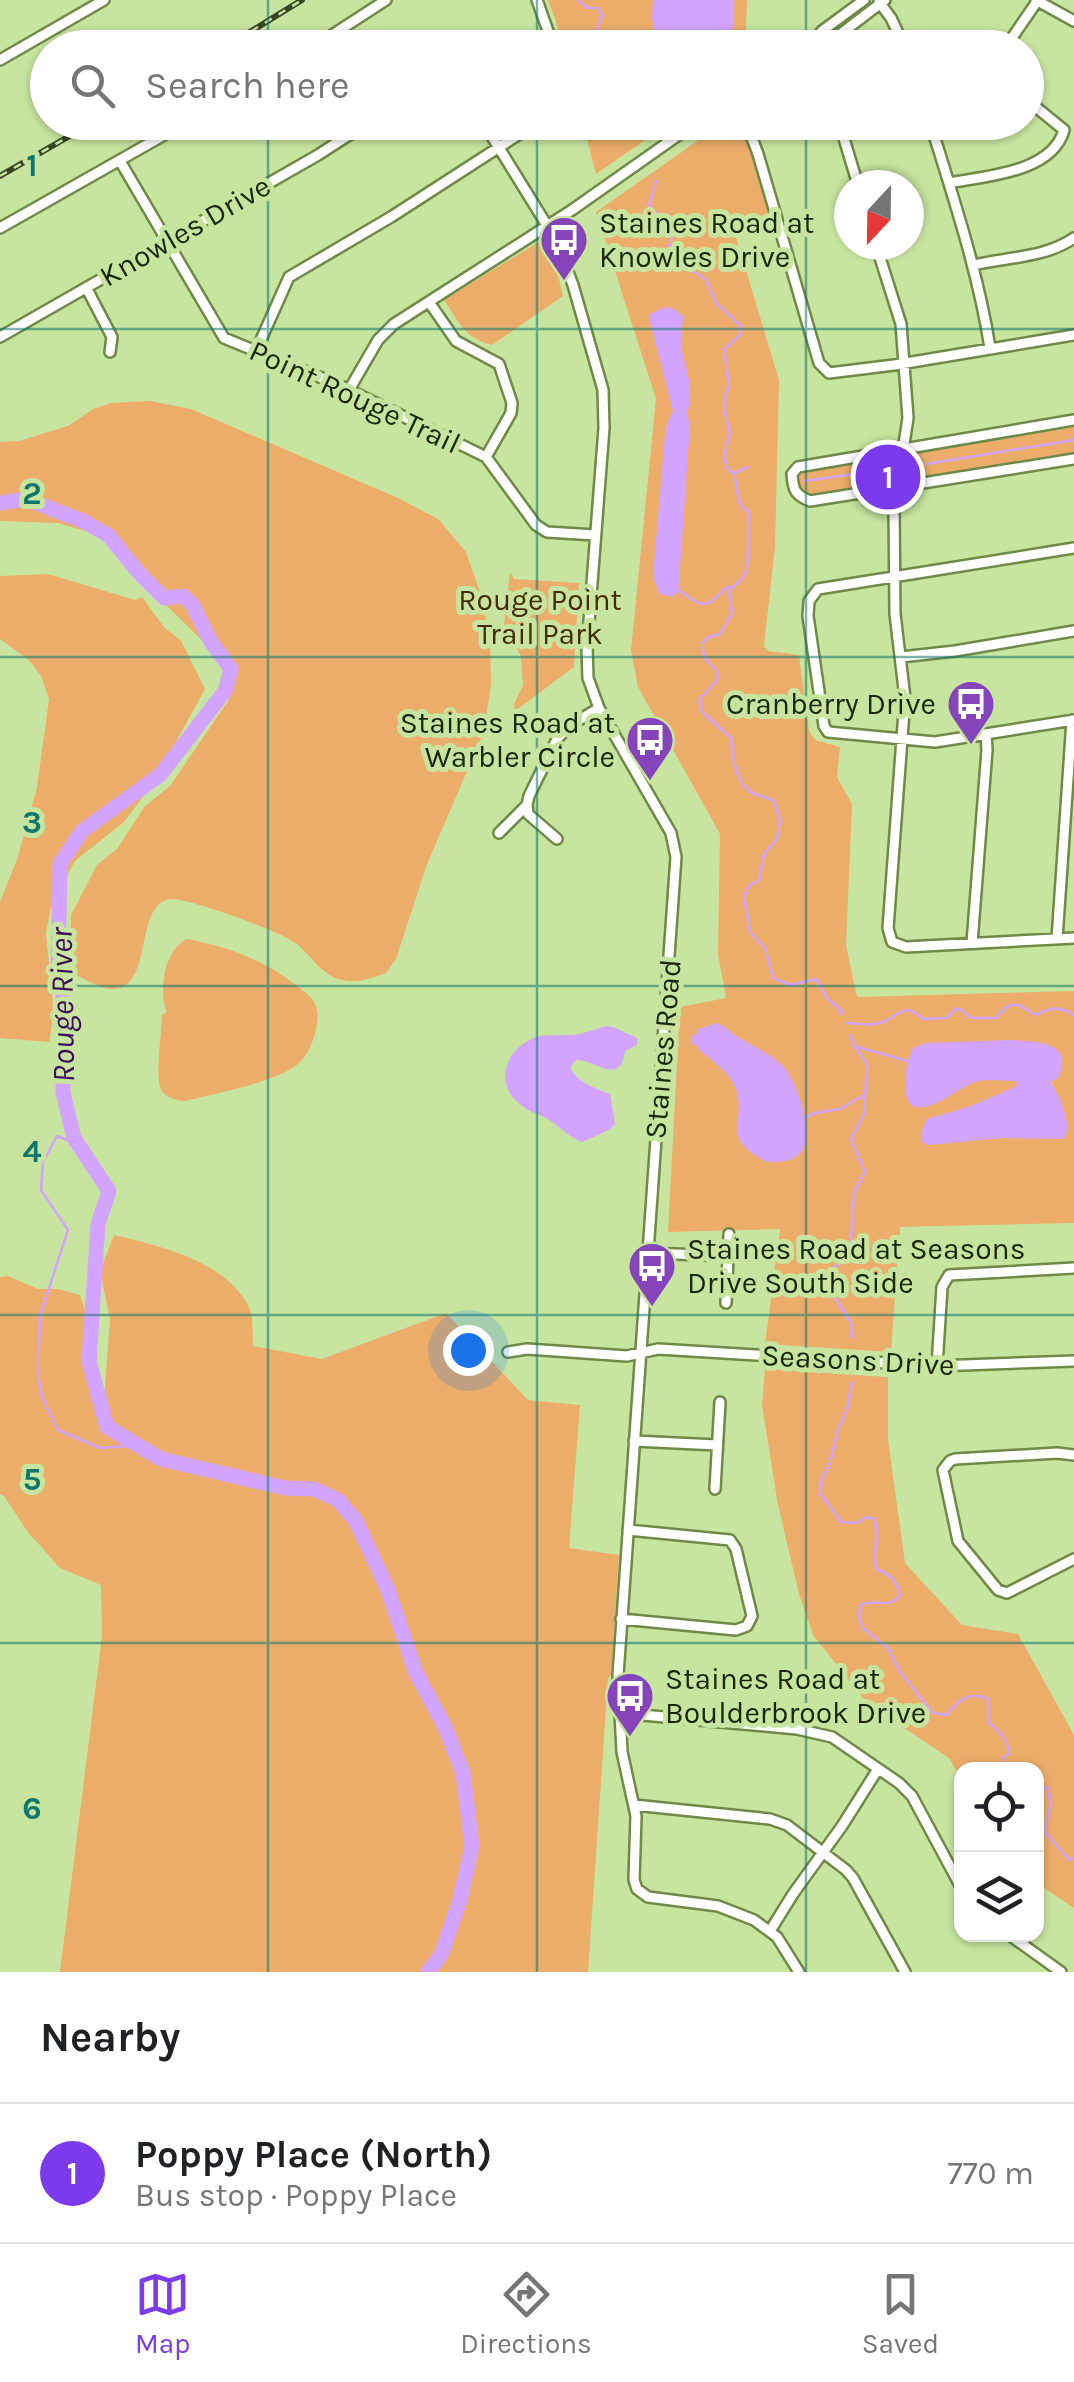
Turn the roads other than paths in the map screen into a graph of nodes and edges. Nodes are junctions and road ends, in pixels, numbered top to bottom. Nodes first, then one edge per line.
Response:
1 (104, 0) edge
2 (386, 0) edge
3 (536, 0) edge
4 (864, 0) edge
5 (1037, 0) edge
6 (880, 1) edge
7 (1074, 21) edge
8 (52, 30) edge
9 (340, 30) edge
10 (547, 30) edge
11 (823, 30) edge
12 (845, 30) edge
13 (897, 30) edge
14 (1017, 30) edge
15 (30, 43) edge
16 (0, 60) edge
17 (1044, 114) edge
18 (156, 140) edge
19 (341, 140) edge
20 (494, 140) edge
21 (511, 140) edge
22 (671, 140) edge
23 (753, 140) edge
24 (844, 140) edge
25 (935, 140) edge
26 (499, 148) junction
27 (120, 161) junction
28 (853, 170) edge
29 (948, 183) junction
30 (548, 225) junction
31 (0, 228) edge
32 (1074, 238) edge
33 (168, 241) junction
34 (881, 260) edge
35 (974, 264) junction
36 (87, 288) junction
37 (429, 302) junction
38 (1074, 334) edge
39 (0, 337) edge
40 (990, 348) junction
41 (256, 350) junction
42 (110, 352) dead end
43 (905, 363) junction
44 (348, 390) junction
45 (1074, 420) edge
46 (904, 448) junction
47 (486, 457) junction
48 (1074, 458) edge
49 (898, 486) junction
50 (596, 536) junction
51 (1074, 548) edge
52 (894, 576) junction
53 (1074, 631) edge
54 (901, 656) junction
55 (599, 708) junction
56 (1073, 720) edge
57 (986, 734) junction
58 (902, 739) junction
59 (527, 805) junction
60 (500, 833) dead end
61 (557, 839) dead end
62 (1057, 938) junction
63 (1074, 938) edge
64 (972, 943) junction
65 (730, 1234) dead end
66 (648, 1253) junction
67 (728, 1256) junction
68 (1074, 1268) edge
69 (726, 1303) dead end
70 (508, 1352) dead end
71 (642, 1353) junction
72 (1074, 1361) edge
73 (938, 1366) junction
74 (720, 1402) dead end
75 (634, 1441) junction
76 (716, 1445) junction
77 (1074, 1455) edge
78 (715, 1489) dead end
79 (628, 1530) junction
80 (1074, 1558) edge
81 (621, 1618) junction
82 (620, 1713) junction
83 (878, 1769) junction
84 (634, 1805) junction
85 (823, 1852) junction
86 (954, 1873) edge
87 (770, 1931) junction
88 (1019, 1942) edge
89 (799, 1972) edge
90 (905, 1972) edge
91 (1060, 1972) edge

1 - 8 street
2 - 9 street
3 - 10 street
4 - 11 street
5 - 7 street
5 - 14 street
6 - 12 street
6 - 13 street
15 - 16 street
17 - 29 street
18 - 27 street
19 - 33 street, Knowles Drive
20 - 26 street
21 - 26 street
22 - 30 street
23 - 43 street
24 - 28 street
25 - 29 street
26 - 30 street
26 - 41 street
27 - 31 street
27 - 33 street, Point Rouge Trail
29 - 35 street
30 - 37 street
30 - 50 street, Staines Road
32 - 35 street
33 - 36 street, Knowles Drive
33 - 41 street, Point Rouge Trail
34 - 43 street
35 - 40 street
36 - 39 street, Knowles Drive
36 - 42 street
37 - 44 street
37 - 47 street
38 - 40 street
40 - 43 street
41 - 44 street, Point Rouge Trail
43 - 46 street
44 - 47 street, Point Rouge Trail
45 - 46 street
46 - 49 street
46 - 49 street
47 - 50 street, Point Rouge Trail
48 - 49 street
49 - 52 street
50 - 55 street, Staines Road
51 - 52 street
52 - 54 street
52 - 58 street
53 - 54 street
54 - 58 street
55 - 59 street
55 - 66 street, Staines Road
56 - 57 street
56 - 62 street
57 - 58 street
57 - 64 street
58 - 64 street
59 - 60 street
59 - 61 street
62 - 63 street
62 - 64 street
65 - 67 street
66 - 67 street
66 - 71 street, Staines Road
67 - 69 street
68 - 73 street
70 - 71 street, Seasons Drive
71 - 73 street, Seasons Drive
71 - 75 street, Staines Road
72 - 73 street, Seasons Drive
74 - 76 street
75 - 76 street
75 - 79 street, Staines Road
76 - 78 street
77 - 80 street
79 - 81 street, Staines Road
79 - 81 street
81 - 82 street, Staines Road
82 - 83 street
82 - 84 street, Staines Road
83 - 85 street
83 - 86 street
84 - 85 street
84 - 87 street, Staines Road
85 - 87 street
85 - 90 street
87 - 89 street, Staines Road
88 - 91 street

